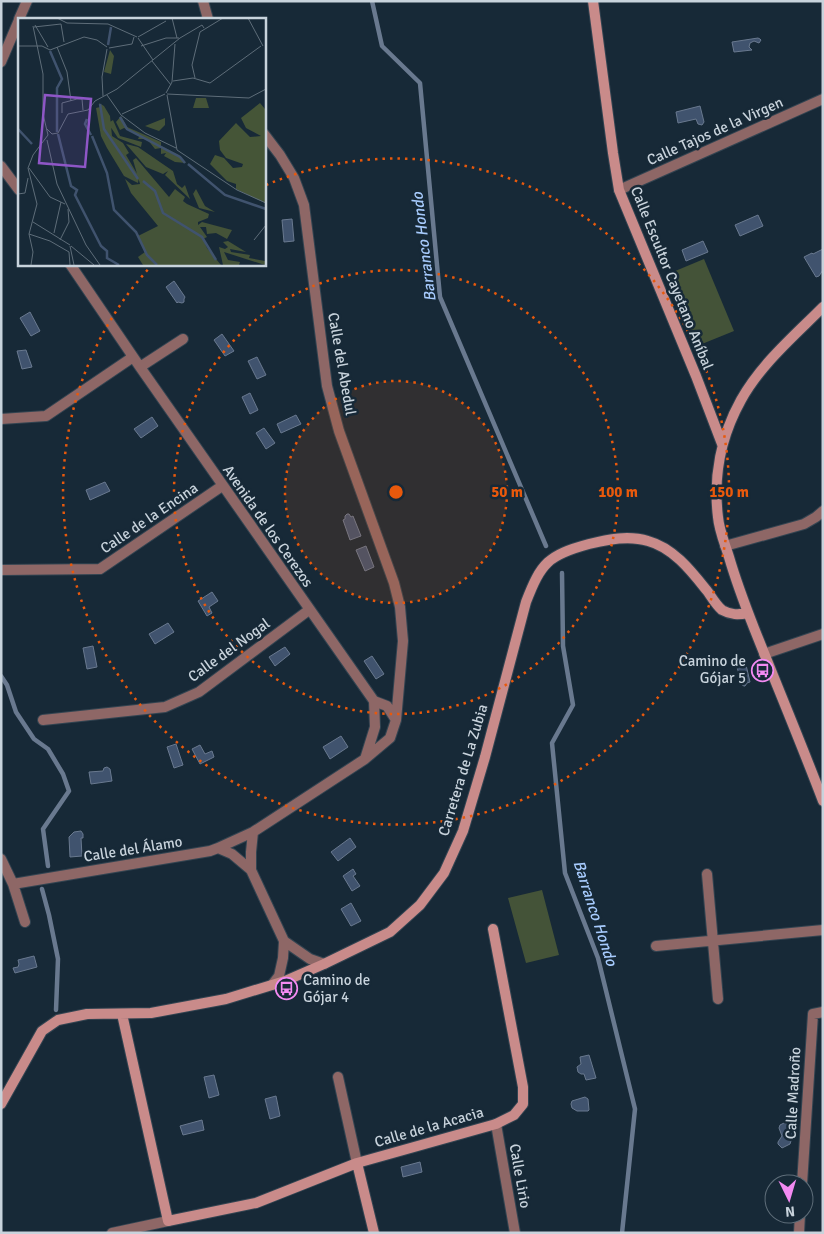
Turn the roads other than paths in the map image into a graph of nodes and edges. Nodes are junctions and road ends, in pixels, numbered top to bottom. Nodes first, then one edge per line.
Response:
1 (27, 1) edge
2 (203, 1) edge
3 (593, 1) edge
4 (20, 18) edge
5 (208, 18) edge
6 (18, 22) edge
7 (1, 62) edge
8 (823, 99) edge
9 (265, 135) edge
10 (1, 166) edge
11 (18, 189) edge
12 (619, 190) junction
13 (71, 265) edge
14 (823, 306) edge
15 (184, 339) dead end
16 (133, 357) junction
17 (140, 367) junction
18 (1, 419) edge
19 (722, 444) junction
20 (222, 486) junction
21 (823, 510) edge
22 (725, 546) junction
23 (1, 570) edge
24 (309, 610) junction
25 (748, 613) junction
26 (823, 634) edge
27 (764, 654) junction
28 (374, 701) junction
29 (43, 720) dead end
30 (396, 720) junction
31 (365, 759) junction
32 (823, 801) edge
33 (253, 832) junction
34 (218, 848) junction
35 (1, 859) edge
36 (251, 870) junction
37 (707, 874) dead end
38 (14, 884) junction
39 (25, 922) dead end
40 (493, 929) dead end
41 (823, 930) edge
42 (713, 940) junction
43 (284, 941) junction
44 (656, 946) dead end
45 (324, 964) junction
46 (272, 985) junction
47 (718, 999) dead end
48 (823, 1012) edge
49 (122, 1014) junction
50 (338, 1077) dead end
51 (1, 1104) edge
52 (496, 1124) junction
53 (358, 1162) junction
54 (803, 1174) edge
55 (168, 1221) junction
56 (112, 1232) edge
57 (374, 1233) edge
58 (515, 1233) edge

1 - 4 street
2 - 5 street
3 - 12 street, Calle Escultor Cayetano Aníbal
6 - 7 street
8 - 12 street, Calle Tajos de la Virgen
9 - 30 street, Calle del Abedul
10 - 11 street
12 - 19 street, Calle Escultor Cayetano Aníbal
13 - 16 street, Avenida de los Cerezos
14 - 19 street
15 - 17 street
16 - 17 street, Avenida de los Cerezos
16 - 18 street
17 - 20 street, Avenida de los Cerezos
19 - 22 street
20 - 23 street, Calle de la Encina
20 - 24 street, Avenida de los Cerezos
21 - 22 street
22 - 25 street
24 - 28 street, Avenida de los Cerezos
24 - 29 street, Calle del Nogal
25 - 27 street
25 - 45 street, Carretera de La Zubia
26 - 27 street
27 - 32 street
28 - 30 street, Avenida de los Cerezos
28 - 31 street
30 - 31 street
31 - 33 street
33 - 34 street, Calle del Álamo
33 - 36 street
34 - 36 street
34 - 38 street, Calle del Álamo
35 - 38 street
36 - 43 street
37 - 42 street
38 - 39 street
40 - 52 street, Calle de la Acacia
41 - 42 street
42 - 44 street
42 - 47 street
43 - 45 street
43 - 46 street
45 - 46 street, Carretera de La Zubia
46 - 49 street, Carretera de La Zubia
48 - 54 street, Calle Madroño
49 - 51 street, Carretera de La Zubia
49 - 55 street
50 - 53 street
52 - 53 street, Calle de la Acacia
52 - 58 street, Calle Lirio
53 - 55 street, Calle de la Acacia
53 - 57 street
55 - 56 street, Calle de la Acacia

